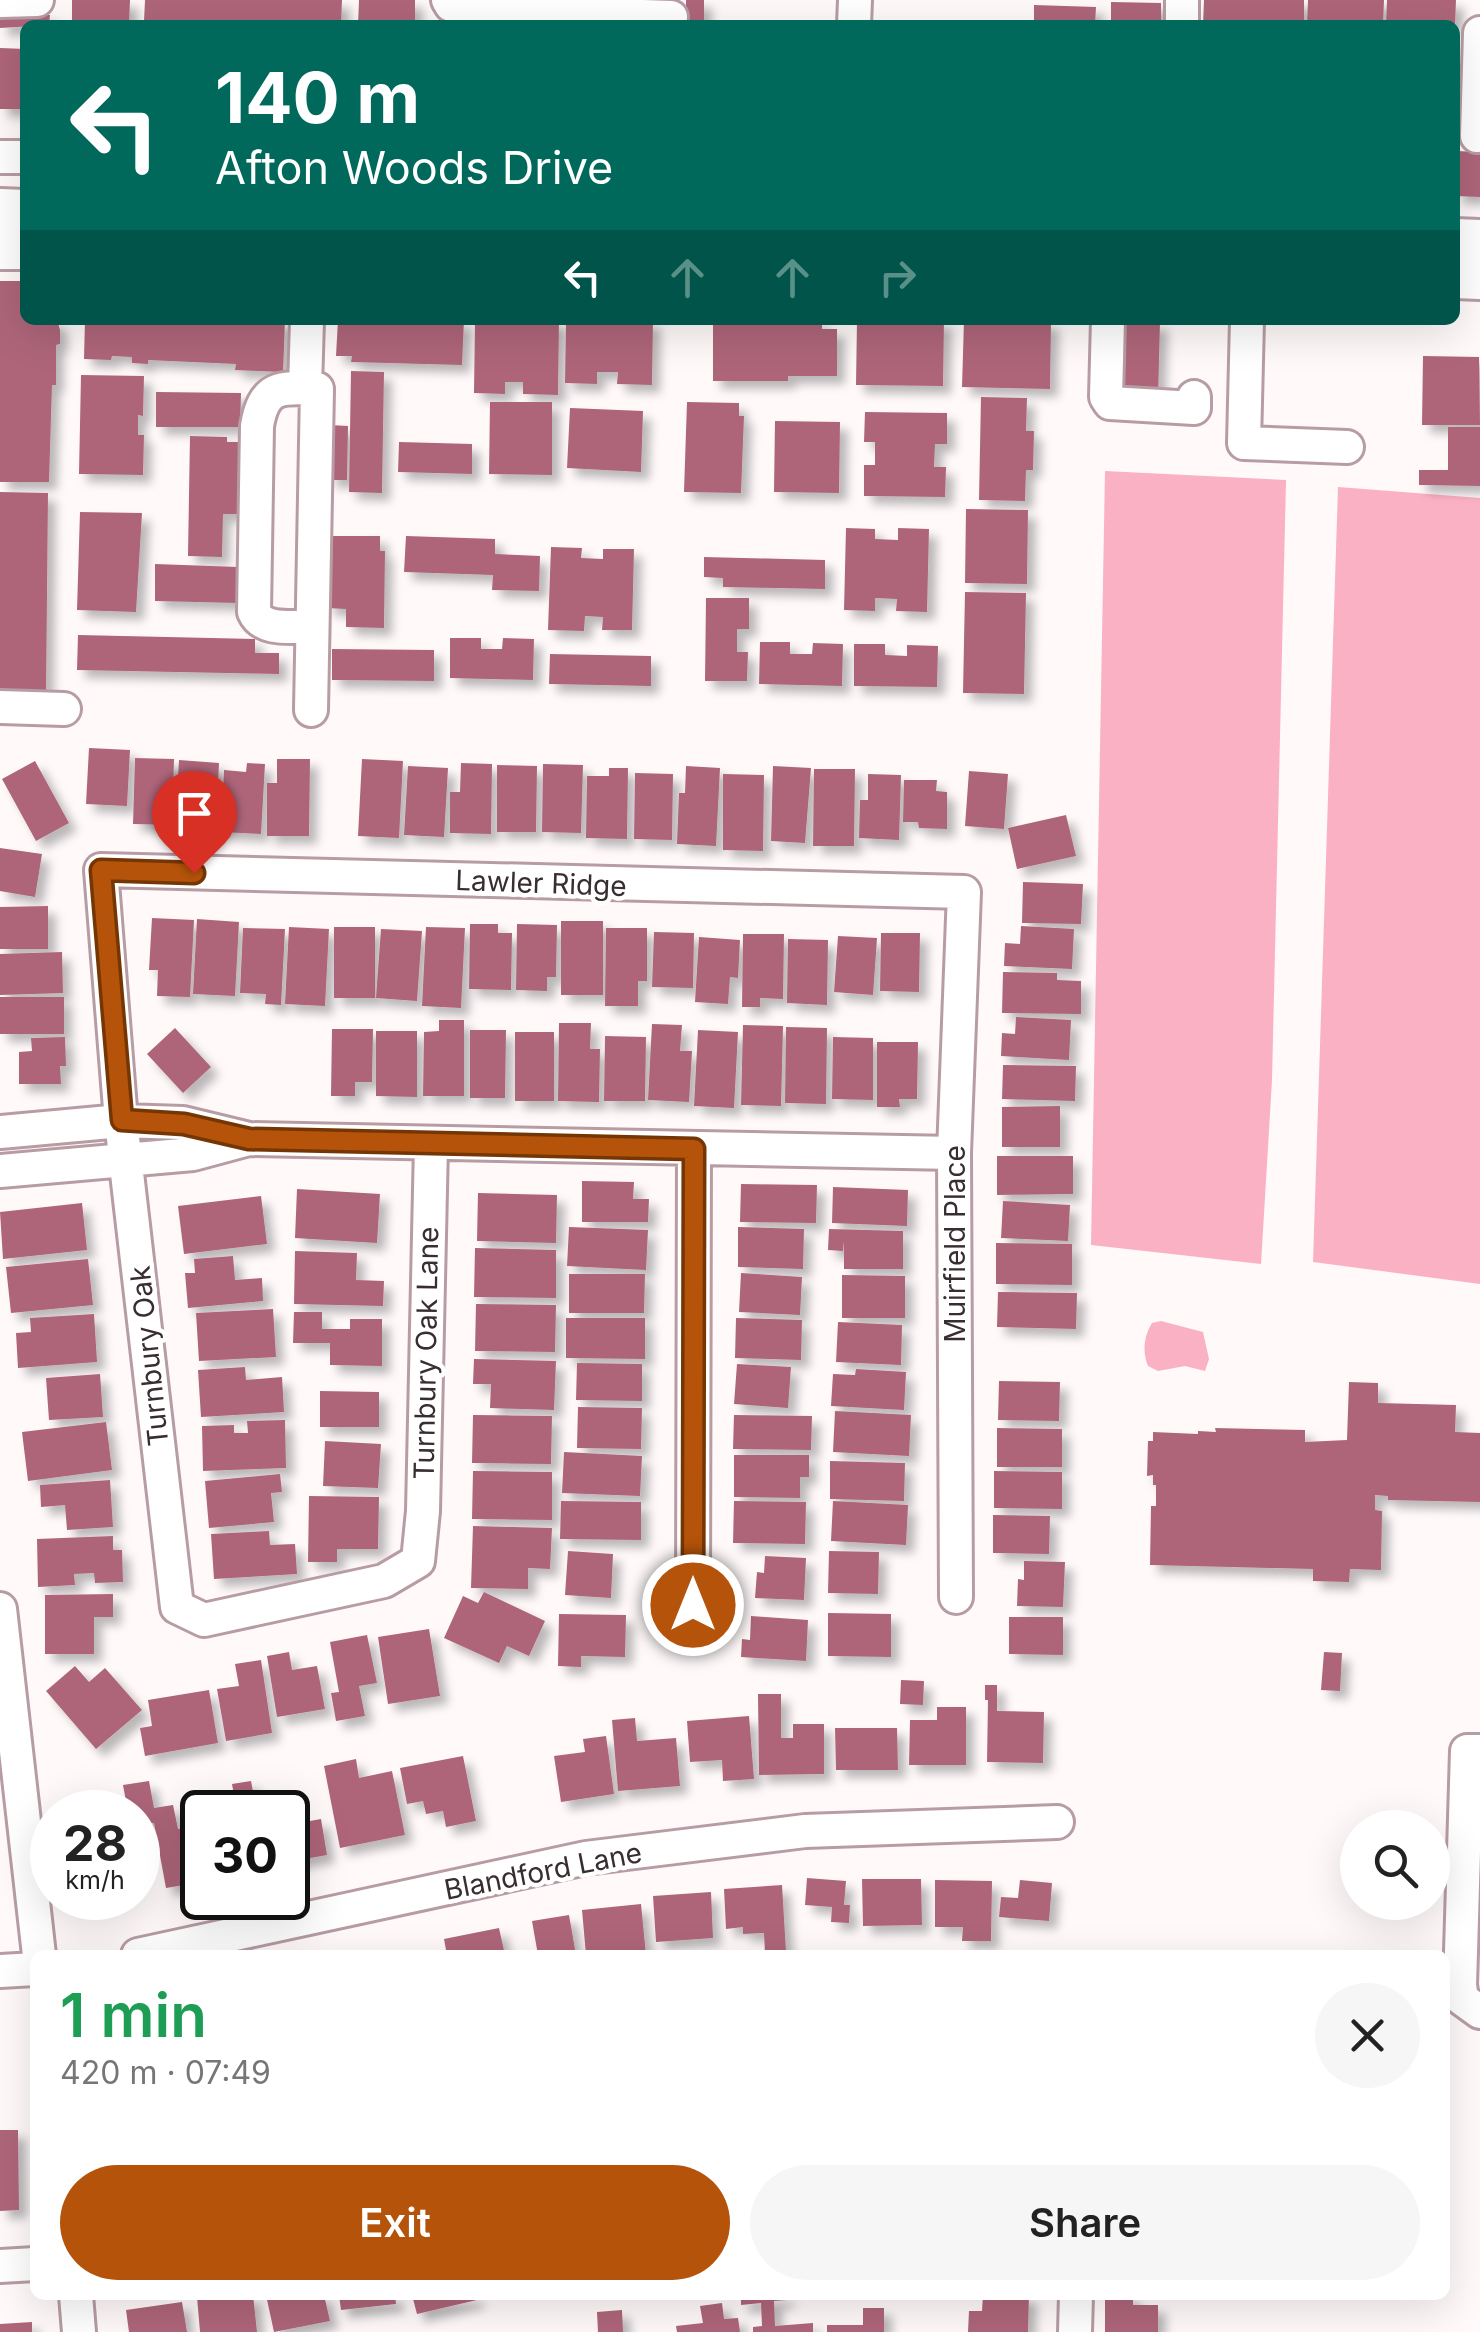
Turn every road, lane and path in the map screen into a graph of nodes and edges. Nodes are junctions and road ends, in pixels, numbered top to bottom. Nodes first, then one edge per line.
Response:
1 (0, 0) edge
2 (37, 0) edge
3 (448, 0) edge
4 (671, 14) edge
5 (1480, 33) edge
6 (1471, 136) edge
7 (306, 325) edge
8 (1108, 325) edge
9 (1247, 325) edge
10 (305, 388) junction
11 (1194, 397) dead end
12 (1347, 447) dead end
13 (312, 626) junction
14 (0, 707) edge
15 (64, 709) dead end
16 (311, 710) dead end
17 (119, 871) joint
18 (964, 892) joint
19 (122, 1120) junction
20 (0, 1132) edge
21 (249, 1139) junction
22 (431, 1144) junction
23 (694, 1149) junction
24 (954, 1152) junction
25 (127, 1160) junction
26 (0, 1171) edge
27 (418, 1561) joint
28 (956, 1597) dead end
29 (693, 1605) dead end
30 (1, 1624) edge
31 (1480, 1751) edge
32 (1056, 1822) dead end
33 (38, 1950) edge
34 (161, 1950) edge
35 (30, 1969) edge
36 (0, 1971) edge
37 (1480, 2012) edge
38 (30, 2264) edge
39 (0, 2266) edge
40 (76, 2300) edge
41 (1076, 2300) edge
42 (79, 2332) edge
43 (1075, 2332) edge

1 - 2 street
3 - 4 street
5 - 6 street
7 - 10 street
8 - 11 street
9 - 12 street
10 - 13 street
10 - 13 street
13 - 16 street
14 - 15 street
17 - 18 street, Lawler Ridge
17 - 19 street, Turnbury Oak
18 - 24 street, Muirfield Place
19 - 20 street
19 - 21 street
19 - 25 street, Turnbury Oak
21 - 22 street
21 - 25 street
22 - 23 street
22 - 27 street, Turnbury Oak Lane
23 - 24 street
23 - 29 street
24 - 28 street, Muirfield Place
25 - 26 street
25 - 27 street, Turnbury Oak
30 - 33 street
31 - 37 street
32 - 34 street, Blandford Lane
35 - 36 street
38 - 39 street
40 - 42 street
41 - 43 street

